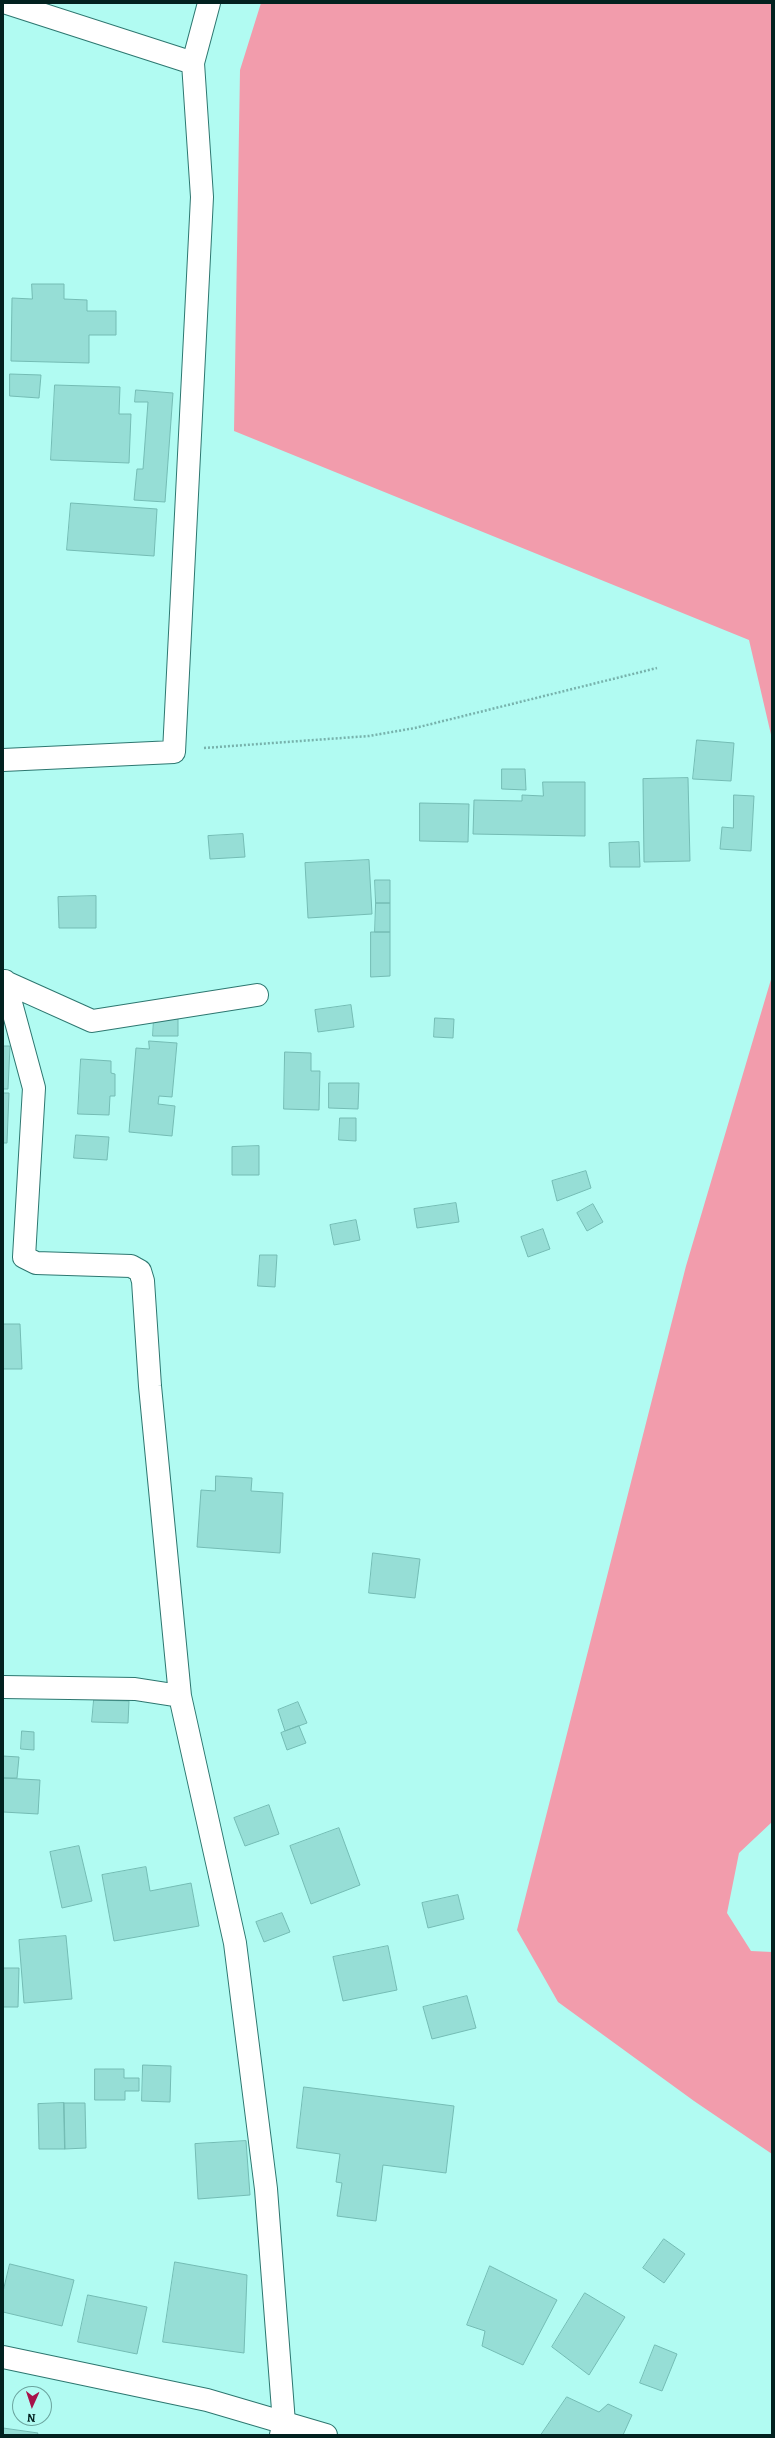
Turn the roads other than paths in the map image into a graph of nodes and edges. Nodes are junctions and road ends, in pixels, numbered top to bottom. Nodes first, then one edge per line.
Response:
1 (7, 3) edge
2 (209, 3) edge
3 (193, 63) junction
4 (3, 760) edge
5 (4, 981) edge
6 (257, 995) dead end
7 (3, 1687) edge
8 (180, 1696) junction
9 (3, 2357) edge
10 (282, 2429) edge
11 (326, 2435) edge

1 - 3 main road
2 - 3 main road
3 - 4 main road
5 - 6 main road
5 - 8 main road
7 - 8 main road
8 - 10 main road
9 - 10 main road
10 - 11 main road

